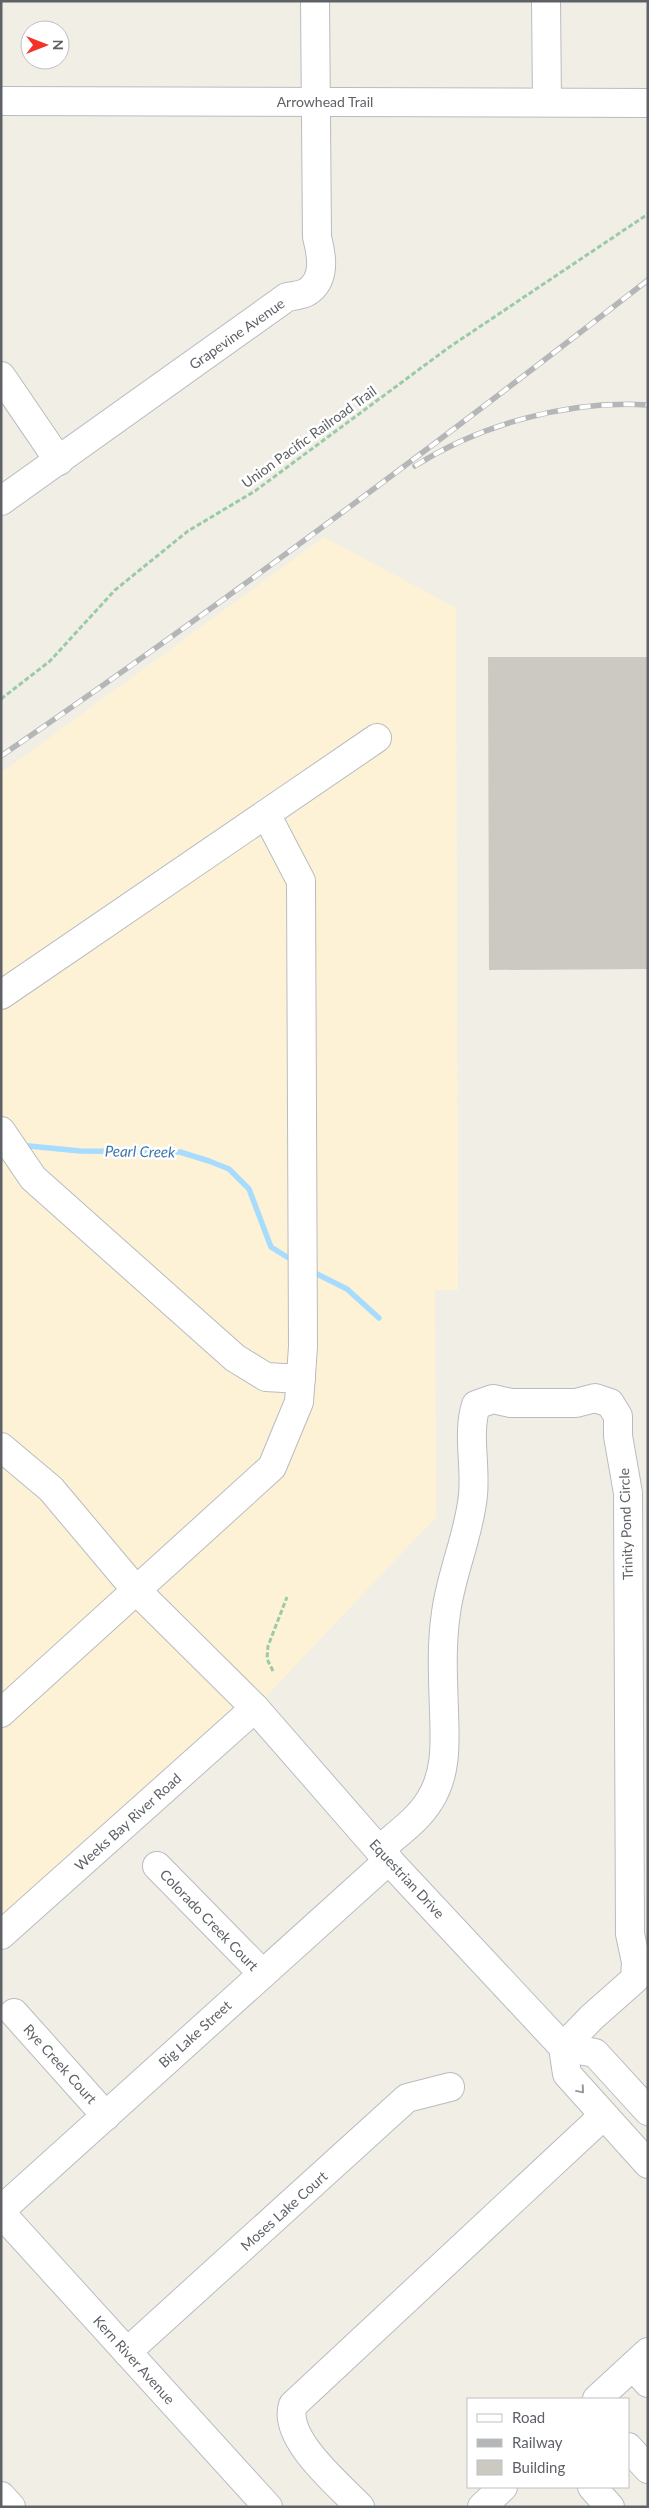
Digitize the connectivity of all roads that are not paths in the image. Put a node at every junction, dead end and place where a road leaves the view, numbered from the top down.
1 (315, 1) edge
2 (546, 1) edge
3 (1, 102) edge
4 (315, 102) junction
5 (547, 102) junction
6 (648, 103) edge
7 (1, 376) edge
8 (59, 461) junction
9 (1, 501) edge
10 (377, 738) dead end
11 (266, 814) junction
12 (1, 995) edge
13 (1, 1131) edge
14 (300, 1378) junction
15 (1, 1446) edge
16 (136, 1590) junction
17 (255, 1708) junction
18 (1, 1713) edge
19 (384, 1855) junction
20 (157, 1866) dead end
21 (1, 1936) edge
22 (262, 1973) junction
23 (14, 2013) dead end
24 (563, 2047) junction
25 (450, 2086) dead end
26 (648, 2111) edge
27 (106, 2116) junction
28 (603, 2116) junction
29 (648, 2164) edge
30 (1, 2211) edge
31 (127, 2352) junction
32 (643, 2367) edge
33 (598, 2398) edge
34 (629, 2449) edge
35 (648, 2469) edge
36 (502, 2488) edge
37 (593, 2488) edge
38 (1, 2496) edge
39 (11, 2507) edge
40 (268, 2507) edge
41 (360, 2507) edge
42 (482, 2507) edge
43 (610, 2507) edge

1 - 4 street, Grapevine Avenue
2 - 5 street
3 - 4 street, Arrowhead Trail
4 - 5 street, Arrowhead Trail
4 - 8 street, Grapevine Avenue
5 - 6 street, Arrowhead Trail
7 - 8 street
8 - 9 street, Grapevine Avenue
10 - 11 street
11 - 12 street
11 - 14 street
13 - 14 street
14 - 16 street
15 - 16 street, Equestrian Drive
16 - 17 street, Equestrian Drive
16 - 18 street
17 - 19 street, Equestrian Drive
17 - 21 street, Weeks Bay River Road
19 - 22 street, Big Lake Street
19 - 24 street, Equestrian Drive
19 - 24 street, Trinity Pond Circle
20 - 22 street, Colorado Creek Court
22 - 27 street, Big Lake Street
23 - 27 street, Rye Creek Court
24 - 26 street
24 -> 28 street
25 - 31 street, Moses Lake Court
27 - 30 street, Big Lake Street
28 - 29 street
28 - 41 street
30 - 31 street, Kern River Avenue
31 - 40 street, Kern River Avenue
32 - 33 street
34 - 35 street
36 - 42 street
37 - 43 street
38 - 39 street

